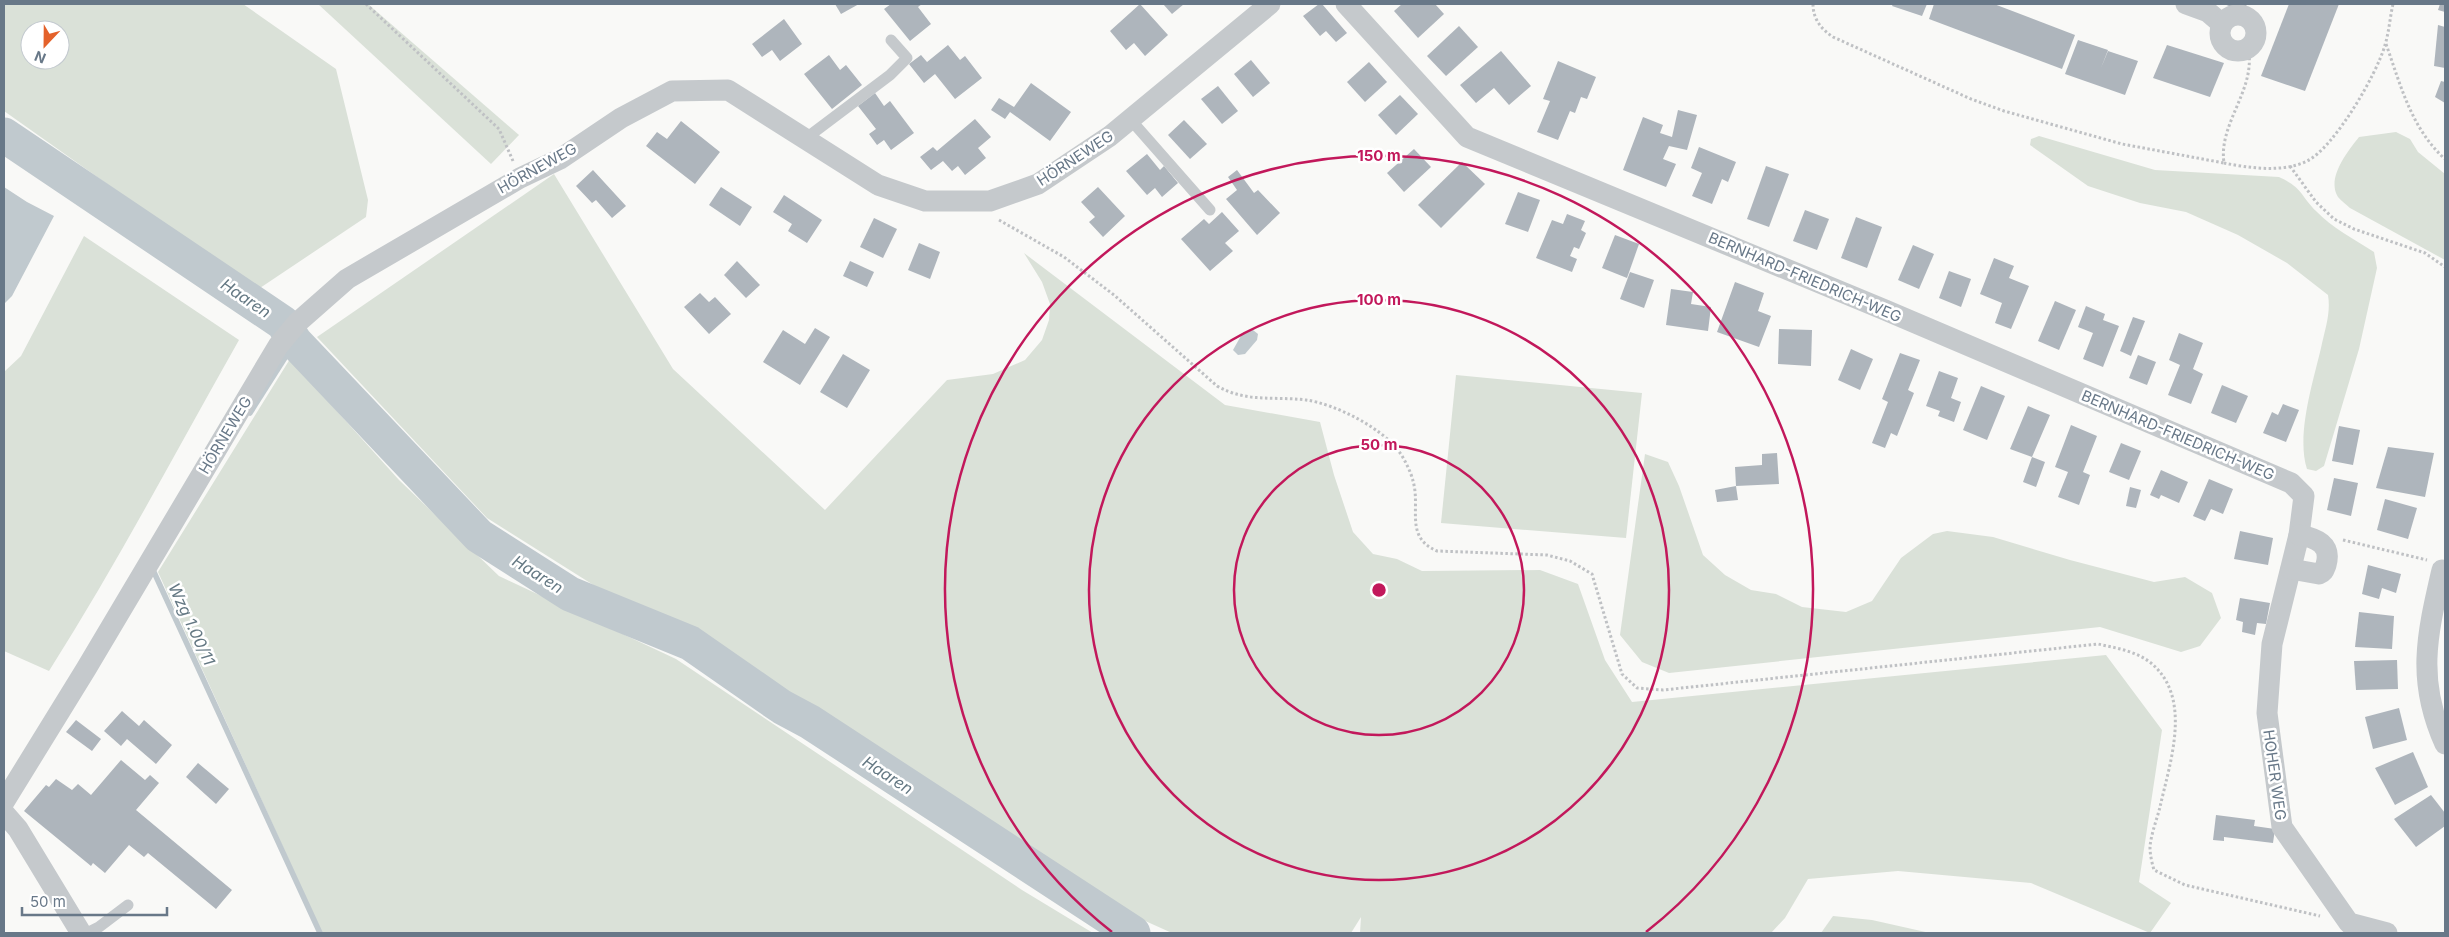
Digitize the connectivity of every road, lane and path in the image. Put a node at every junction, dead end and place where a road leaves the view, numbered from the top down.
1 (366, 4) edge
2 (1270, 4) edge
3 (1346, 4) edge
4 (1813, 4) edge
5 (2186, 4) edge
6 (2393, 4) edge
7 (891, 40) dead end
8 (2386, 44) junction
9 (2248, 48) joint
10 (1130, 119) junction
11 (805, 139) junction
12 (2445, 159) edge
13 (2224, 163) junction
14 (2290, 166) junction
15 (520, 178) junction
16 (990, 201) junction
17 (1210, 210) dead end
18 (2445, 267) edge
19 (2304, 496) joint
20 (2299, 535) junction
21 (2321, 542) junction
22 (2444, 564) edge
23 (2291, 569) junction
24 (2445, 744) edge
25 (4, 802) edge
26 (4, 813) edge
27 (128, 905) dead end
28 (2349, 922) junction
29 (81, 933) edge
30 (87, 933) edge
31 (2387, 933) edge

1 - 15 path
2 - 10 street, HÖRNEWEG
3 - 19 street, BERNHARD-FRIEDRICH-WEG
4 - 13 path
5 - 9 street
6 - 8 path
7 - 11 lane
8 - 12 path
8 - 14 path
9 - 13 path
10 - 16 street, HÖRNEWEG
10 - 17 lane
11 - 15 street, HÖRNEWEG
11 - 16 street, HÖRNEWEG
13 - 14 path
14 - 18 path
15 - 25 street, HÖRNEWEG
16 - 28 path
19 - 20 street, HOHER WEG
20 - 21 street
20 - 23 street, HOHER WEG
21 - 22 path
21 - 23 street
22 - 24 street
23 - 28 street, HOHER WEG
26 - 29 street
27 - 30 lane
28 - 31 street

